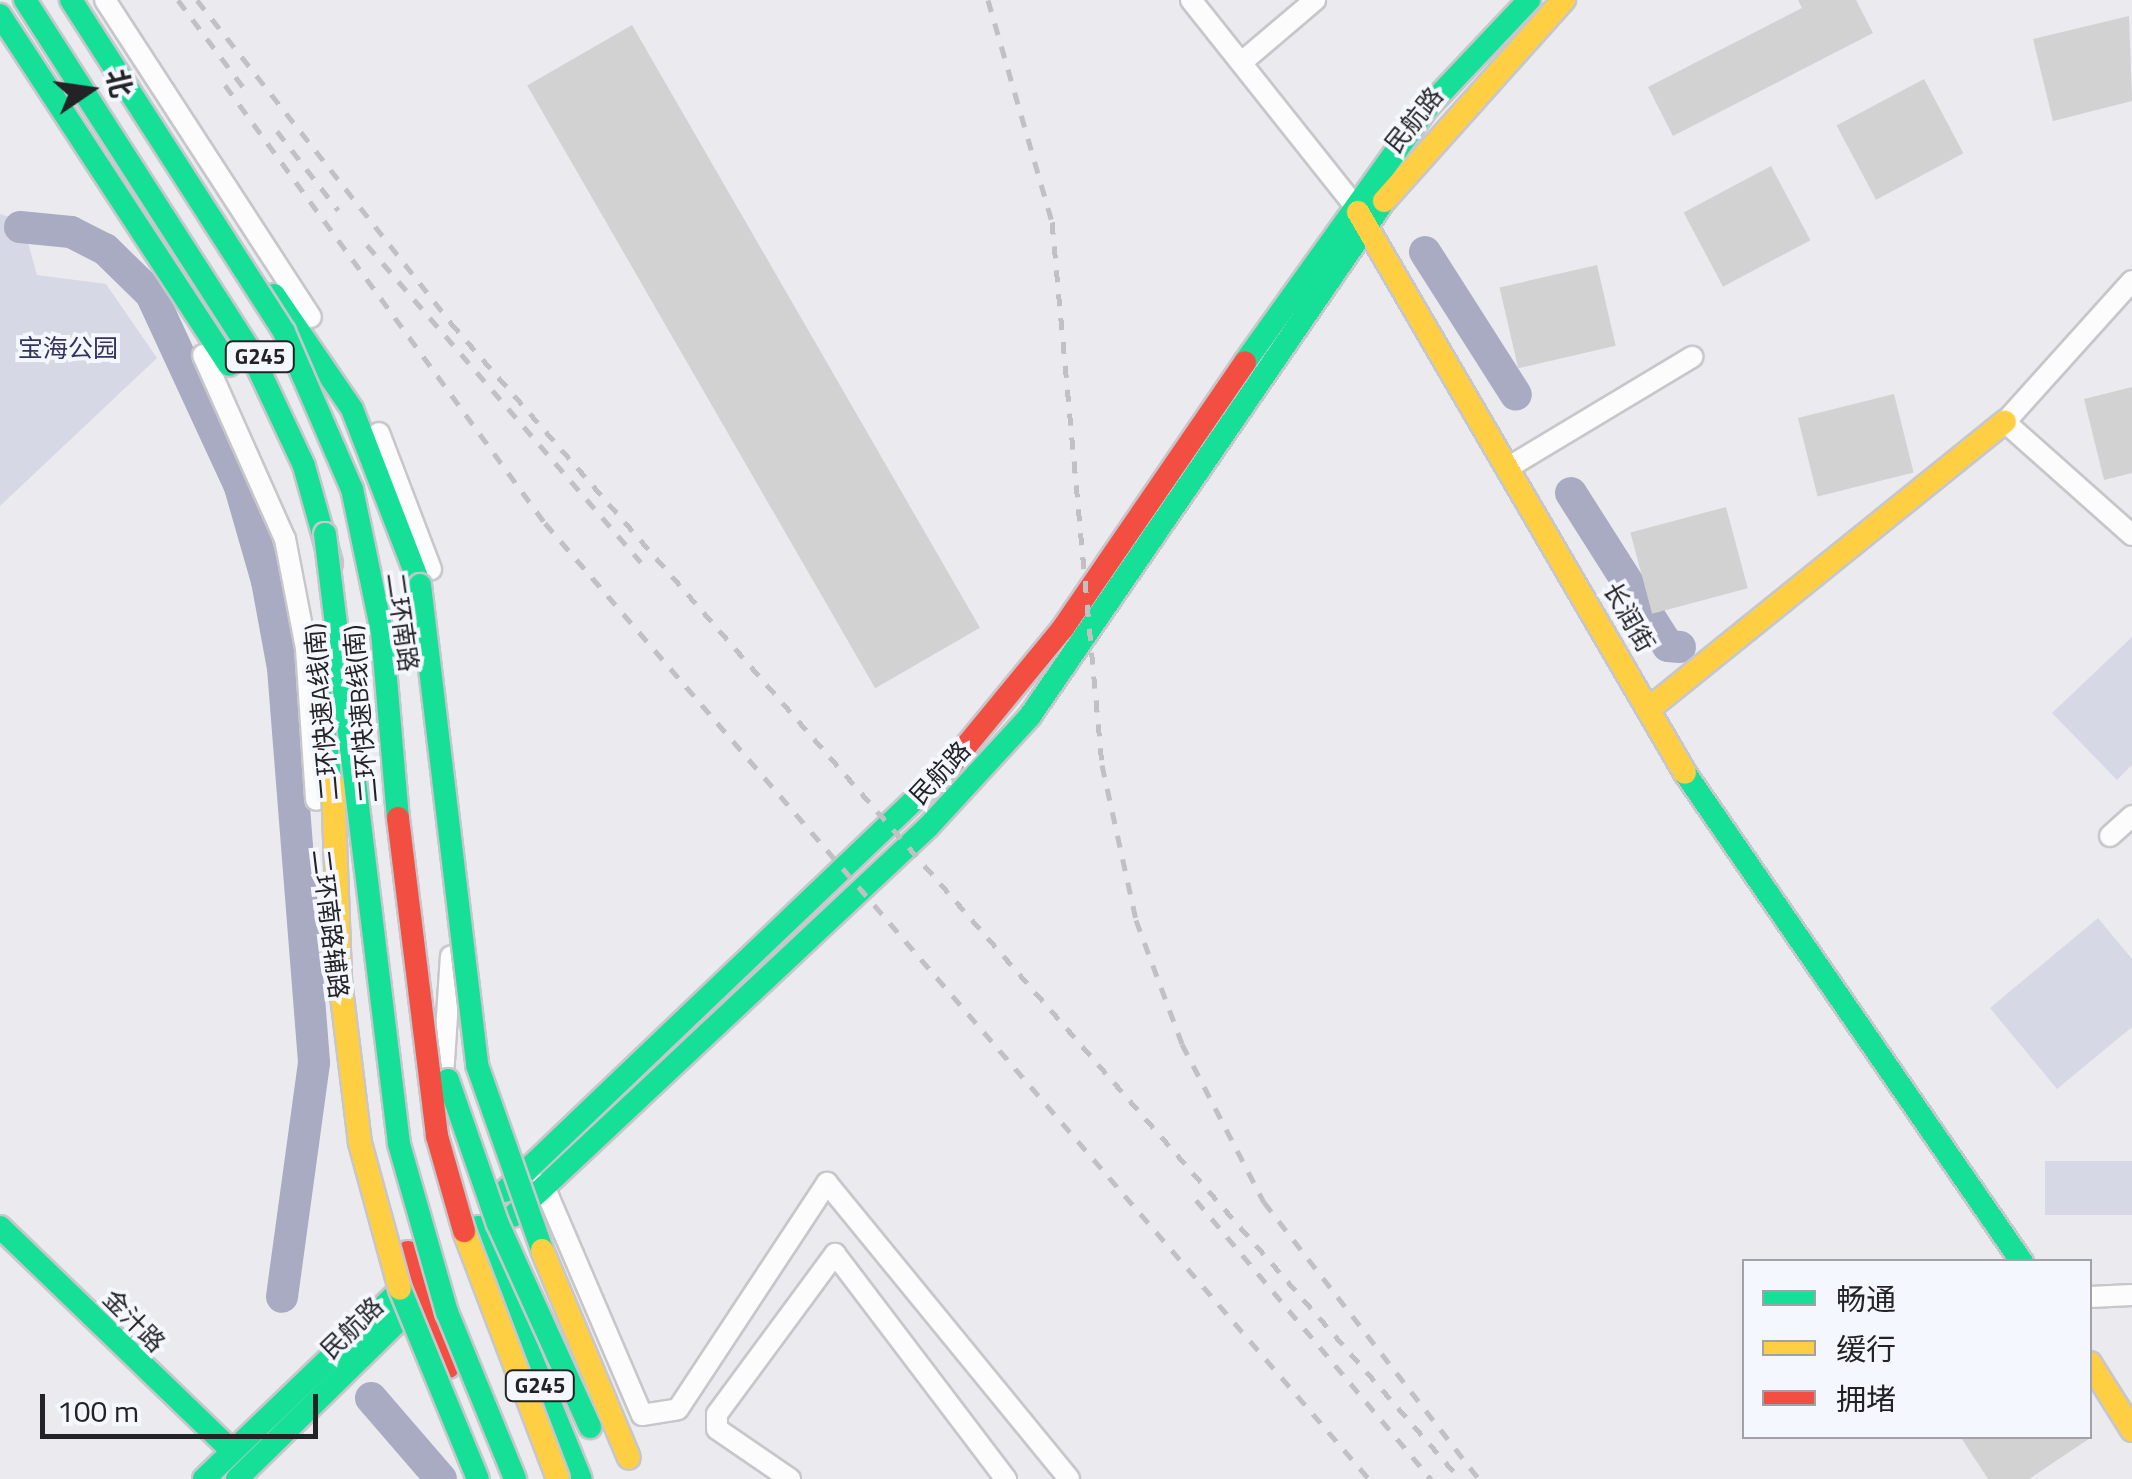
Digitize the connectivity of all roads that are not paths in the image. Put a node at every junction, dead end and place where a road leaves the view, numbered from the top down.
1 (29, 0) edge
2 (68, 0) edge
3 (105, 0) edge
4 (1191, 0) edge
5 (1315, 0) edge
6 (1529, 0) edge
7 (1564, 0) edge
8 (0, 15) edge
9 (0, 43) edge
10 (1242, 62) junction
11 (100, 168) junction
12 (183, 180) junction
13 (1360, 214) junction
14 (2132, 281) edge
15 (250, 351) junction
16 (1692, 356) dead end
17 (2005, 422) junction
18 (1508, 466) junction
19 (325, 534) junction
20 (2132, 535) edge
21 (370, 560) junction
22 (1650, 708) junction
23 (333, 785) junction
24 (2132, 816) edge
25 (2110, 836) dead end
26 (543, 1184) junction
27 (476, 1219) junction
28 (0, 1227) edge
29 (484, 1242) junction
30 (2020, 1259) edge
31 (419, 1287) junction
32 (2132, 1295) edge
33 (2092, 1298) edge
34 (2092, 1366) edge
35 (678, 1409) junction
36 (717, 1429) junction
37 (2132, 1430) edge
38 (244, 1469) edge
39 (204, 1479) edge
40 (478, 1479) edge
41 (495, 1479) edge
42 (515, 1479) edge
43 (558, 1479) edge
44 (581, 1479) edge
45 (614, 1479) edge
46 (638, 1479) edge
47 (790, 1479) edge
48 (1006, 1479) edge
49 (1068, 1479) edge

1 - 15 main road, 二环快速A线(南)
1 - 31 main road, G245
2 - 12 main road, 二环南路 / G245
2 - 21 main road, 二环快速B线(南), bridge
3 - 27 street
4 - 10 street, 长润街
5 - 10 street
6 - 13 main road, 民航路
7 - 13 main road, 民航路
8 - 11 main road
9 - 31 street, 二环南路辅路
10 - 13 street, 长润街
11 - 15 main road
11 - 23 main road
12 - 27 main road, 二环南路 / G245
12 - 46 main road, bridge
13 - 18 main road, 长润街
13 - 26 main road, 民航路
13 - 27 main road, 民航路
14 - 17 street
15 - 19 main road, 二环快速A线(南)
16 - 18 street
17 - 20 street
17 - 22 main road
18 - 22 main road, 长润街
19 - 23 main road, bridge
19 - 42 main road, 二环快速A线(南), bridge
21 - 43 main road, 二环快速B线(南), bridge
21 - 45 main road, bridge
22 - 30 main road, 长润街
23 - 40 main road, bridge
24 - 25 street
26 - 29 main road, 民航路
26 - 35 street
27 - 29 main road, 二环南路 / G245
27 - 31 main road, 民航路
28 - 38 main road, 金汁路
29 - 31 main road, 民航路
29 - 44 main road, 二环南路 / G245
31 - 38 main road, 民航路
31 - 41 main road, G245
32 - 33 street
34 - 37 main road
35 - 36 street
35 - 49 street
36 - 47 street
36 - 48 street
38 - 39 main road, 民航路

